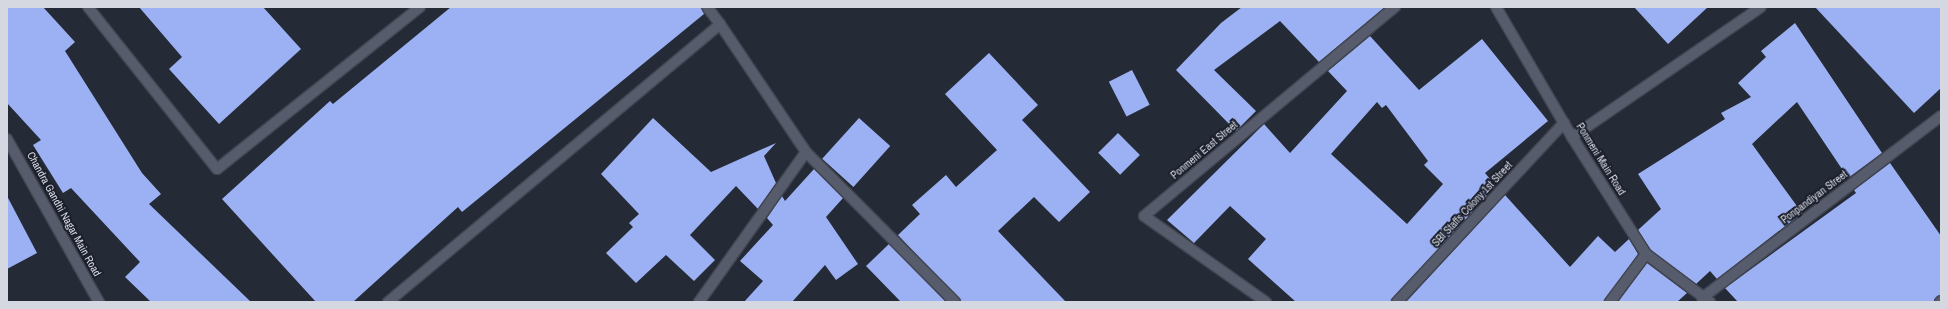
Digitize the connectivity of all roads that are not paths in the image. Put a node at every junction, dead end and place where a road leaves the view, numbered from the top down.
1 (88, 7) edge
2 (420, 7) edge
3 (707, 7) edge
4 (1395, 7) edge
5 (1496, 7) edge
6 (1761, 7) edge
7 (720, 24) junction
8 (1941, 116) edge
9 (1564, 123) junction
10 (1572, 137) junction
11 (7, 138) edge
12 (806, 152) junction
13 (1646, 254) junction
14 (1706, 300) edge
15 (99, 302) edge
16 (388, 302) edge
17 (699, 302) edge
18 (955, 302) edge
19 (1266, 302) edge
20 (1397, 302) edge
21 (1610, 302) edge

1 - 2 street
3 - 7 street
4 - 19 street, Ponmeni East Street
5 - 9 street, Ponmeni Main Road
6 - 10 street
7 - 12 street
7 - 16 street
8 - 14 street, Ponpandiyan Street
9 - 10 street, Ponmeni Main Road
9 - 20 street, SBI Staffs Colony 1st Street
10 - 13 street, Ponmeni Main Road
11 - 15 street, Chandra Gandhi Nagar Main Road
12 - 17 street
12 - 18 street
13 - 14 street, Ponmeni Main Road
13 - 21 street

